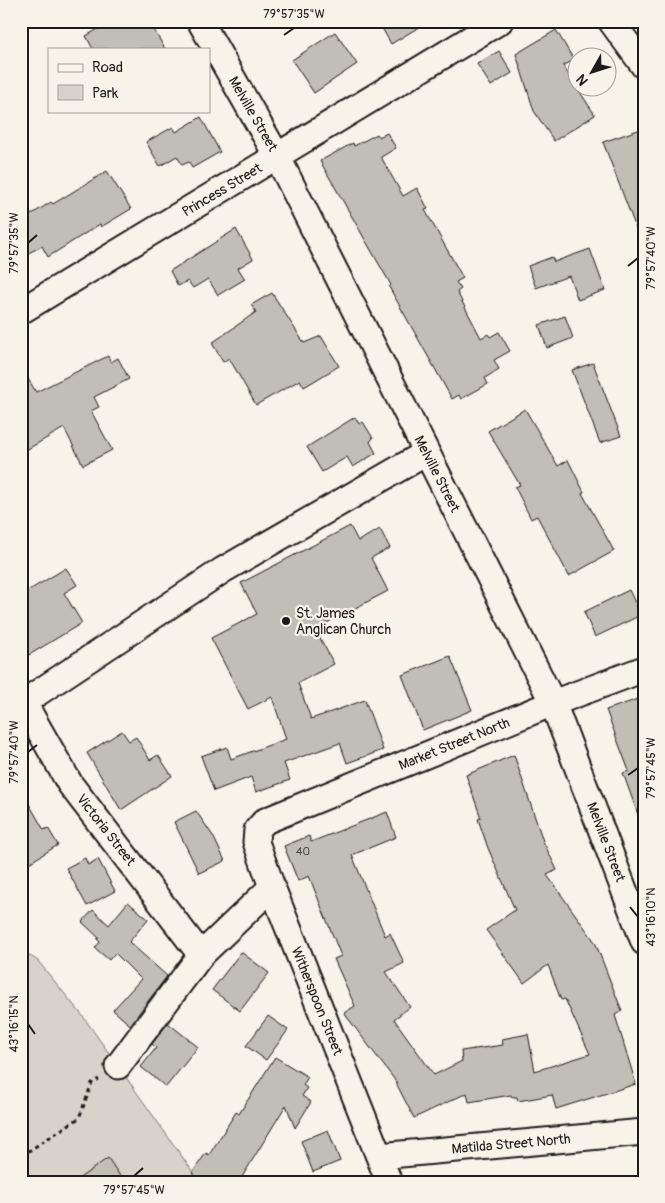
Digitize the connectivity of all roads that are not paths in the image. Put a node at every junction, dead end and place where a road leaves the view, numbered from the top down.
1 (200, 21) edge
2 (500, 21) edge
3 (611, 21) edge
4 (644, 66) edge
5 (277, 156) junction
6 (21, 311) edge
7 (426, 453) junction
8 (644, 669) edge
9 (22, 700) edge
10 (553, 703) junction
11 (265, 821) joint
12 (272, 887) junction
13 (644, 942) edge
14 (201, 955) junction
15 (118, 1066) road end
16 (644, 1132) edge
17 (379, 1156) junction
18 (389, 1182) edge

1 - 5 street, Melville Street
2 - 5 street, Princess Street
3 - 4 street
5 - 6 street, Princess Street
5 - 7 street, Melville Street
7 - 9 street
7 - 10 street, Melville Street
8 - 10 street, Market Street North
9 - 14 street, Victoria Street
10 - 11 street, Market Street North
10 - 13 street, Melville Street
11 - 12 street, Witherspoon Street
12 - 14 street
12 - 17 street, Witherspoon Street
14 - 15 street
16 - 17 street, Matilda Street North
17 - 18 street, Witherspoon Street

